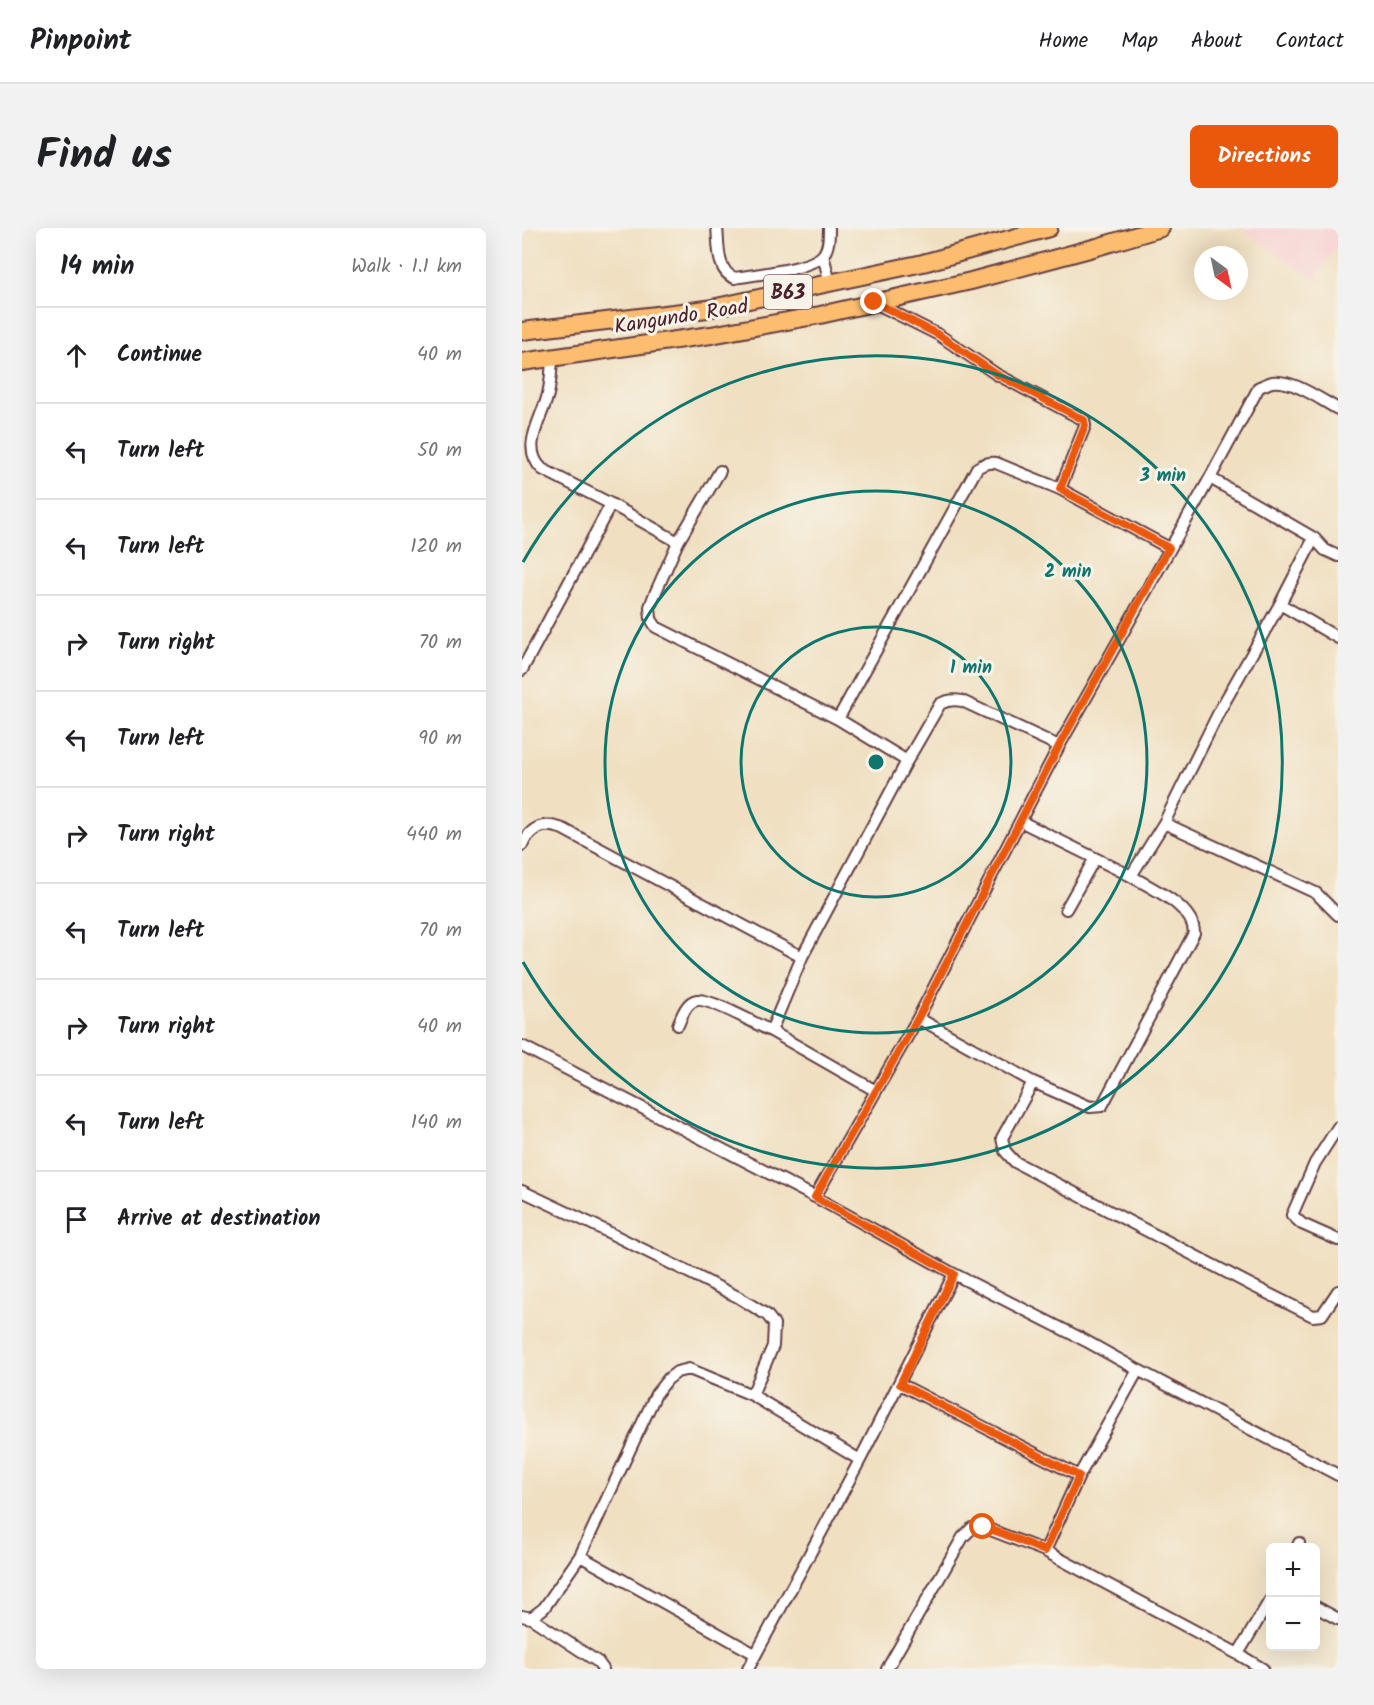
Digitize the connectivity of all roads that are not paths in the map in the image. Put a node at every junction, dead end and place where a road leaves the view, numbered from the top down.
1 (717, 228) edge
2 (829, 228) edge
3 (1049, 228) edge
4 (1161, 228) edge
5 (823, 255) junction
6 (923, 263) junction
7 (830, 283) junction
8 (934, 288) junction
9 (778, 294) junction
10 (874, 302) junction
11 (707, 309) junction
12 (782, 322) junction
13 (522, 331) edge
14 (711, 335) junction
15 (552, 359) junction
16 (522, 362) edge
17 (1338, 409) edge
18 (720, 471) dead end
19 (1210, 478) junction
20 (1060, 489) junction
21 (611, 504) junction
22 (1314, 538) junction
23 (678, 542) junction
24 (1169, 548) junction
25 (1338, 556) edge
26 (1280, 604) junction
27 (1338, 638) edge
28 (522, 670) edge
29 (838, 719) junction
30 (1059, 746) junction
31 (907, 761) junction
32 (1020, 821) junction
33 (1164, 823) junction
34 (522, 845) edge
35 (1095, 858) junction
36 (1131, 876) junction
37 (1066, 909) dead end
38 (1338, 915) edge
39 (802, 957) junction
40 (918, 1018) junction
41 (678, 1026) dead end
42 (771, 1031) junction
43 (522, 1046) edge
44 (1033, 1082) junction
45 (876, 1091) junction
46 (1338, 1127) edge
47 (522, 1191) edge
48 (815, 1197) junction
49 (1338, 1240) edge
50 (954, 1274) junction
51 (1338, 1291) edge
52 (1138, 1370) junction
53 (900, 1384) junction
54 (752, 1395) junction
55 (860, 1460) junction
56 (1338, 1475) edge
57 (1079, 1476) junction
58 (1045, 1551) junction
59 (580, 1556) junction
60 (1266, 1607) edge
61 (1320, 1609) edge
62 (527, 1617) edge
63 (1338, 1619) edge
64 (755, 1654) junction
65 (1238, 1654) junction
66 (603, 1669) edge
67 (748, 1669) edge
68 (887, 1669) edge
69 (1263, 1669) edge

1 - 5 street
2 - 5 street
3 - 6 highway, Kangundo Road / B63
4 - 8 highway, Kangundo Road / B63
5 - 7 street
6 - 7 highway, Kangundo Road / B63
6 - 8 highway
7 - 9 highway, Kangundo Road / B63
8 - 10 highway, Kangundo Road / B63
9 - 11 highway, Kangundo Road / B63
9 - 12 highway
10 - 12 highway, Kangundo Road / B63
10 - 20 street
11 - 13 highway, Kangundo Road / B63
11 - 14 highway
12 - 14 highway, Kangundo Road / B63
14 - 15 highway, Kangundo Road / B63
15 - 16 highway, Kangundo Road / B63
15 - 21 street
17 - 19 street
18 - 23 street
19 - 22 street
19 - 24 street
20 - 24 street
20 - 29 street
21 - 23 street
21 - 28 street
22 - 25 street
22 - 26 street
23 - 29 street
24 - 30 street
26 - 27 street
26 - 33 street
29 - 31 street
30 - 31 street
30 - 32 street
31 - 39 street
32 - 35 street
32 - 40 street
33 - 36 street
33 - 38 street
34 - 39 street
35 - 36 street
35 - 37 street
36 - 44 street
39 - 42 street
40 - 44 street
40 - 45 street
41 - 42 street
42 - 45 street
43 - 48 street
44 - 51 street
45 - 48 street
46 - 49 street
47 - 54 street
48 - 50 street
50 - 52 street
50 - 53 street
52 - 56 street
52 - 57 street
53 - 55 street
53 - 57 street
54 - 55 street
54 - 59 street
55 - 64 street
57 - 58 street
58 - 65 street
58 - 68 street
59 - 62 street
59 - 64 street
60 - 65 street
61 - 63 street
62 - 66 street
64 - 67 street
65 - 69 street

